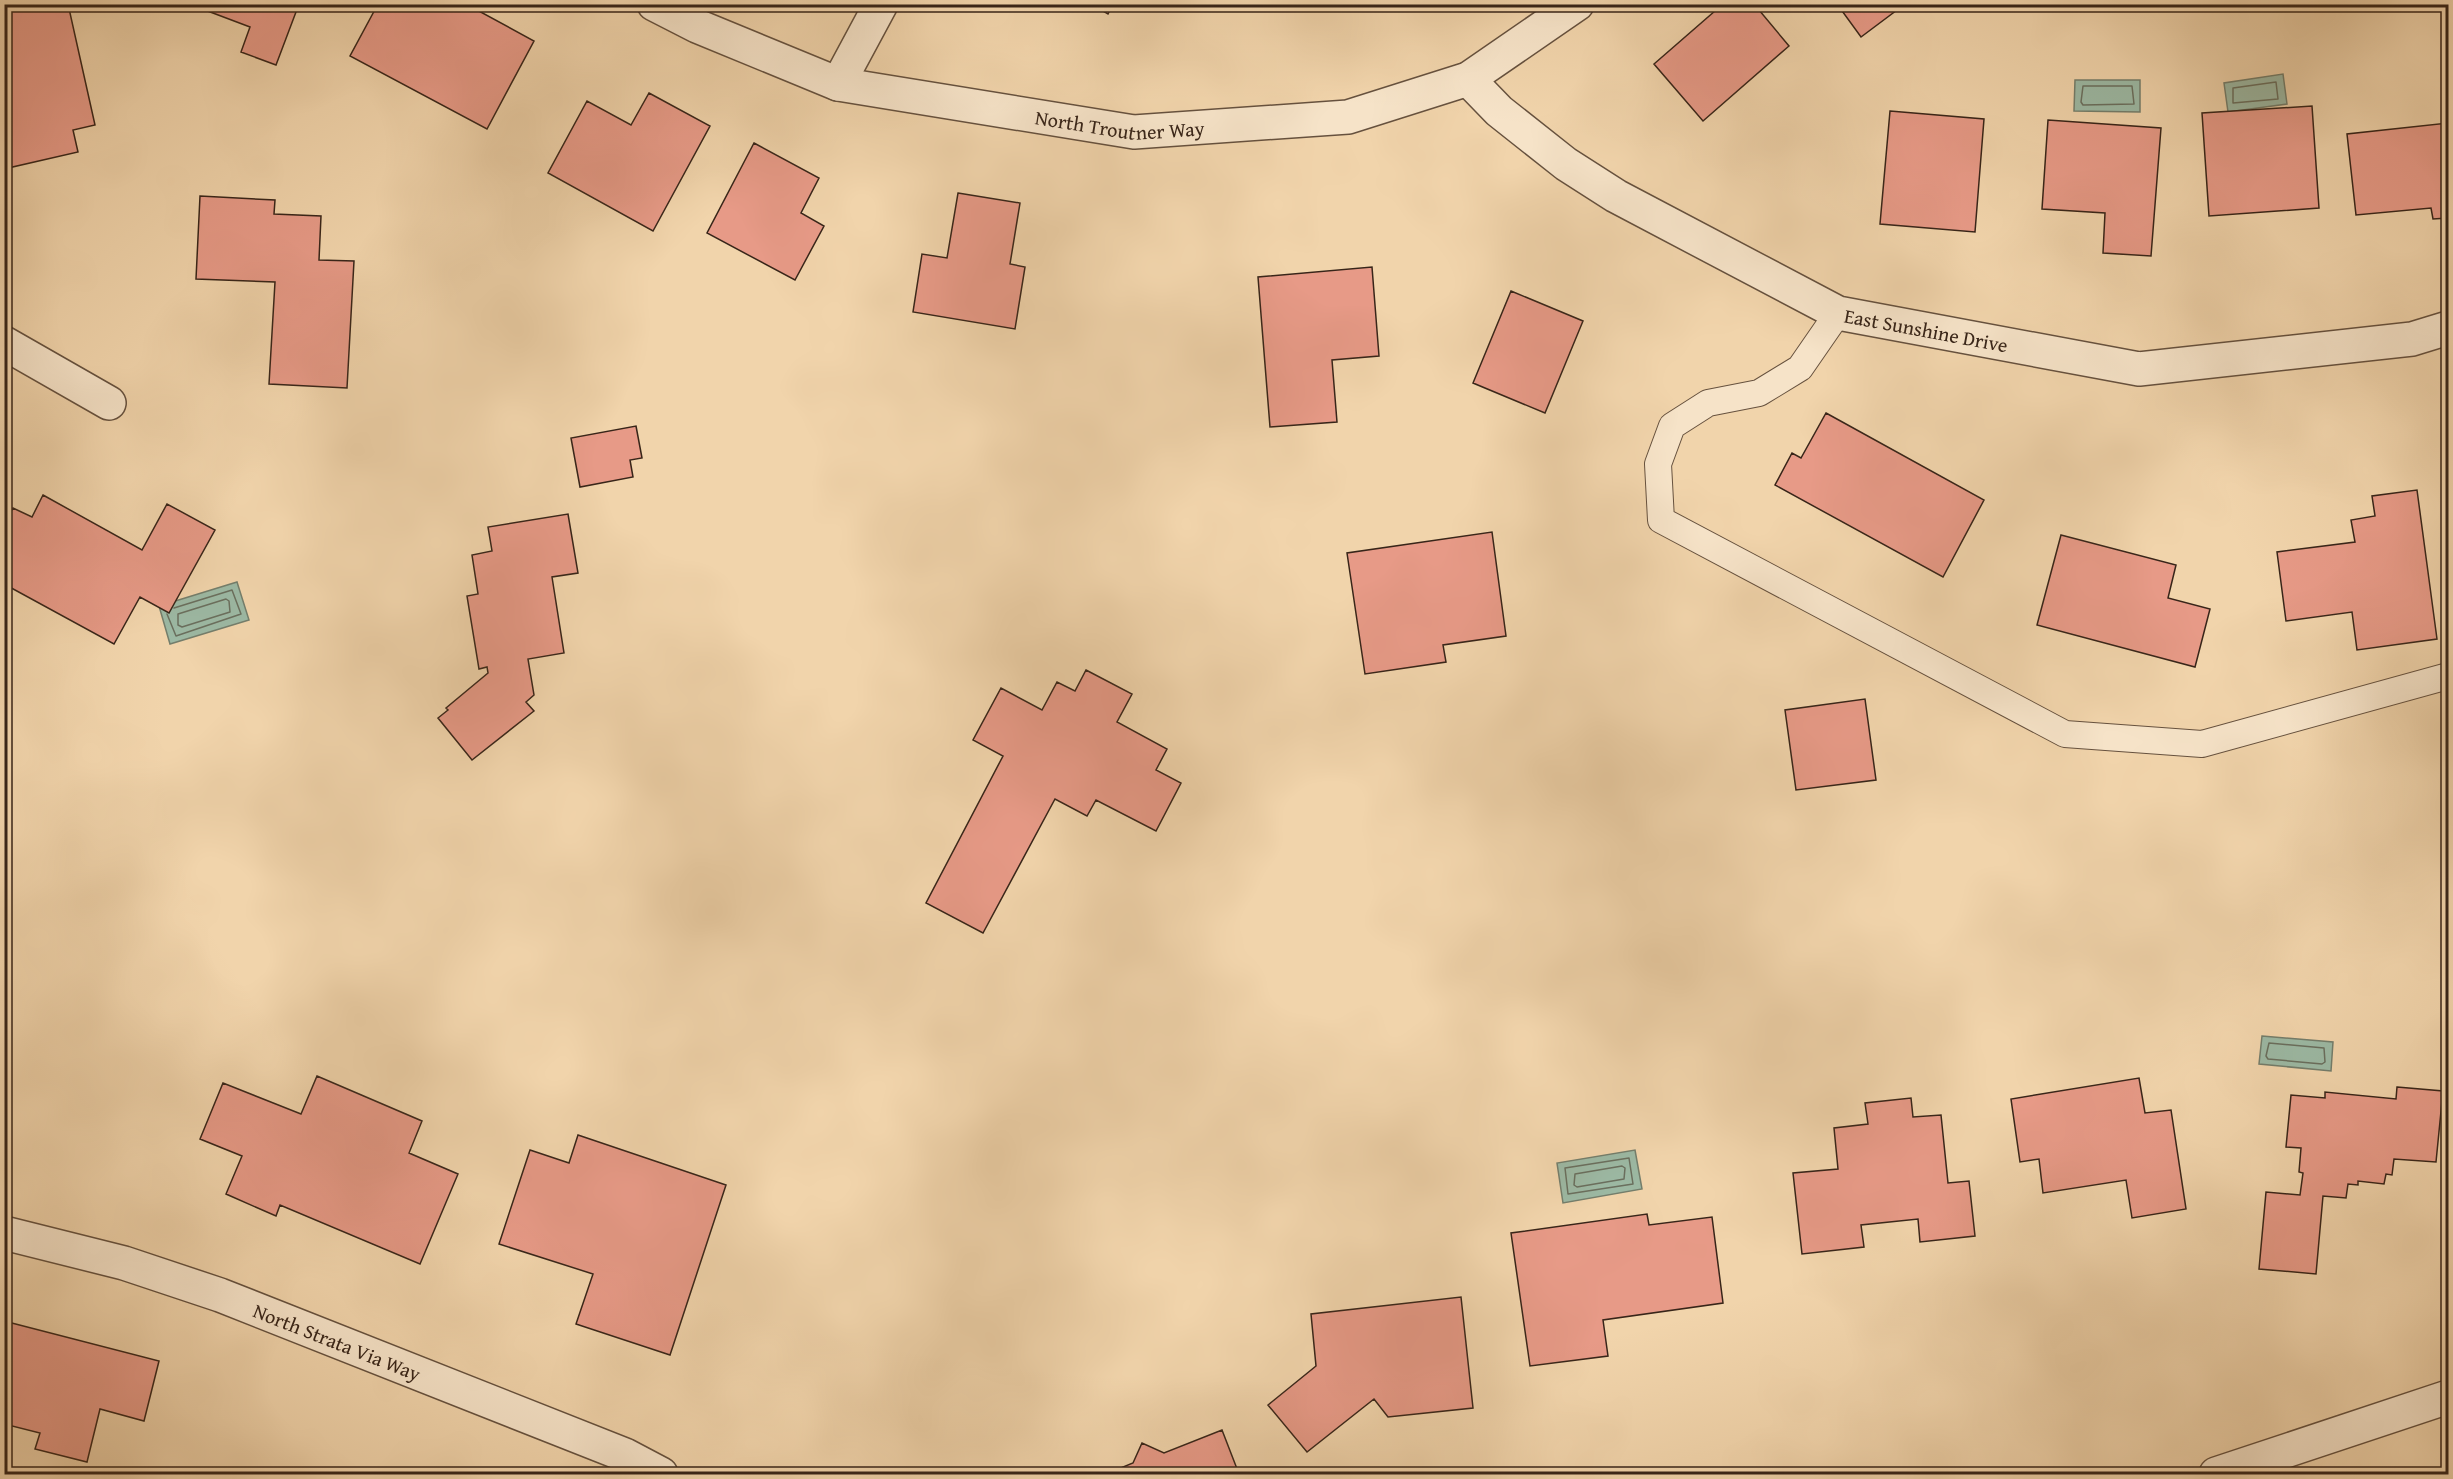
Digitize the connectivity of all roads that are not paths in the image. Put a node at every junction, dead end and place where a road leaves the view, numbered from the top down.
1 (654, 4) edge
2 (881, 4) edge
3 (1577, 4) edge
4 (1468, 79) junction
5 (838, 84) junction
6 (1838, 313) junction
7 (2448, 328) edge
8 (4, 343) edge
9 (109, 403) dead end
10 (2448, 676) edge
11 (4, 1233) edge
12 (2448, 1397) edge
13 (661, 1474) edge
14 (2216, 1474) edge

1 - 5 street, North Troutner Way
2 - 5 street
3 - 4 street, North Troutner Way
4 - 5 street, North Troutner Way
4 - 6 street, East Sunshine Drive
6 - 7 street, East Sunshine Drive
6 - 10 lane
8 - 9 street
11 - 13 street, North Strata Via Way
12 - 14 street

